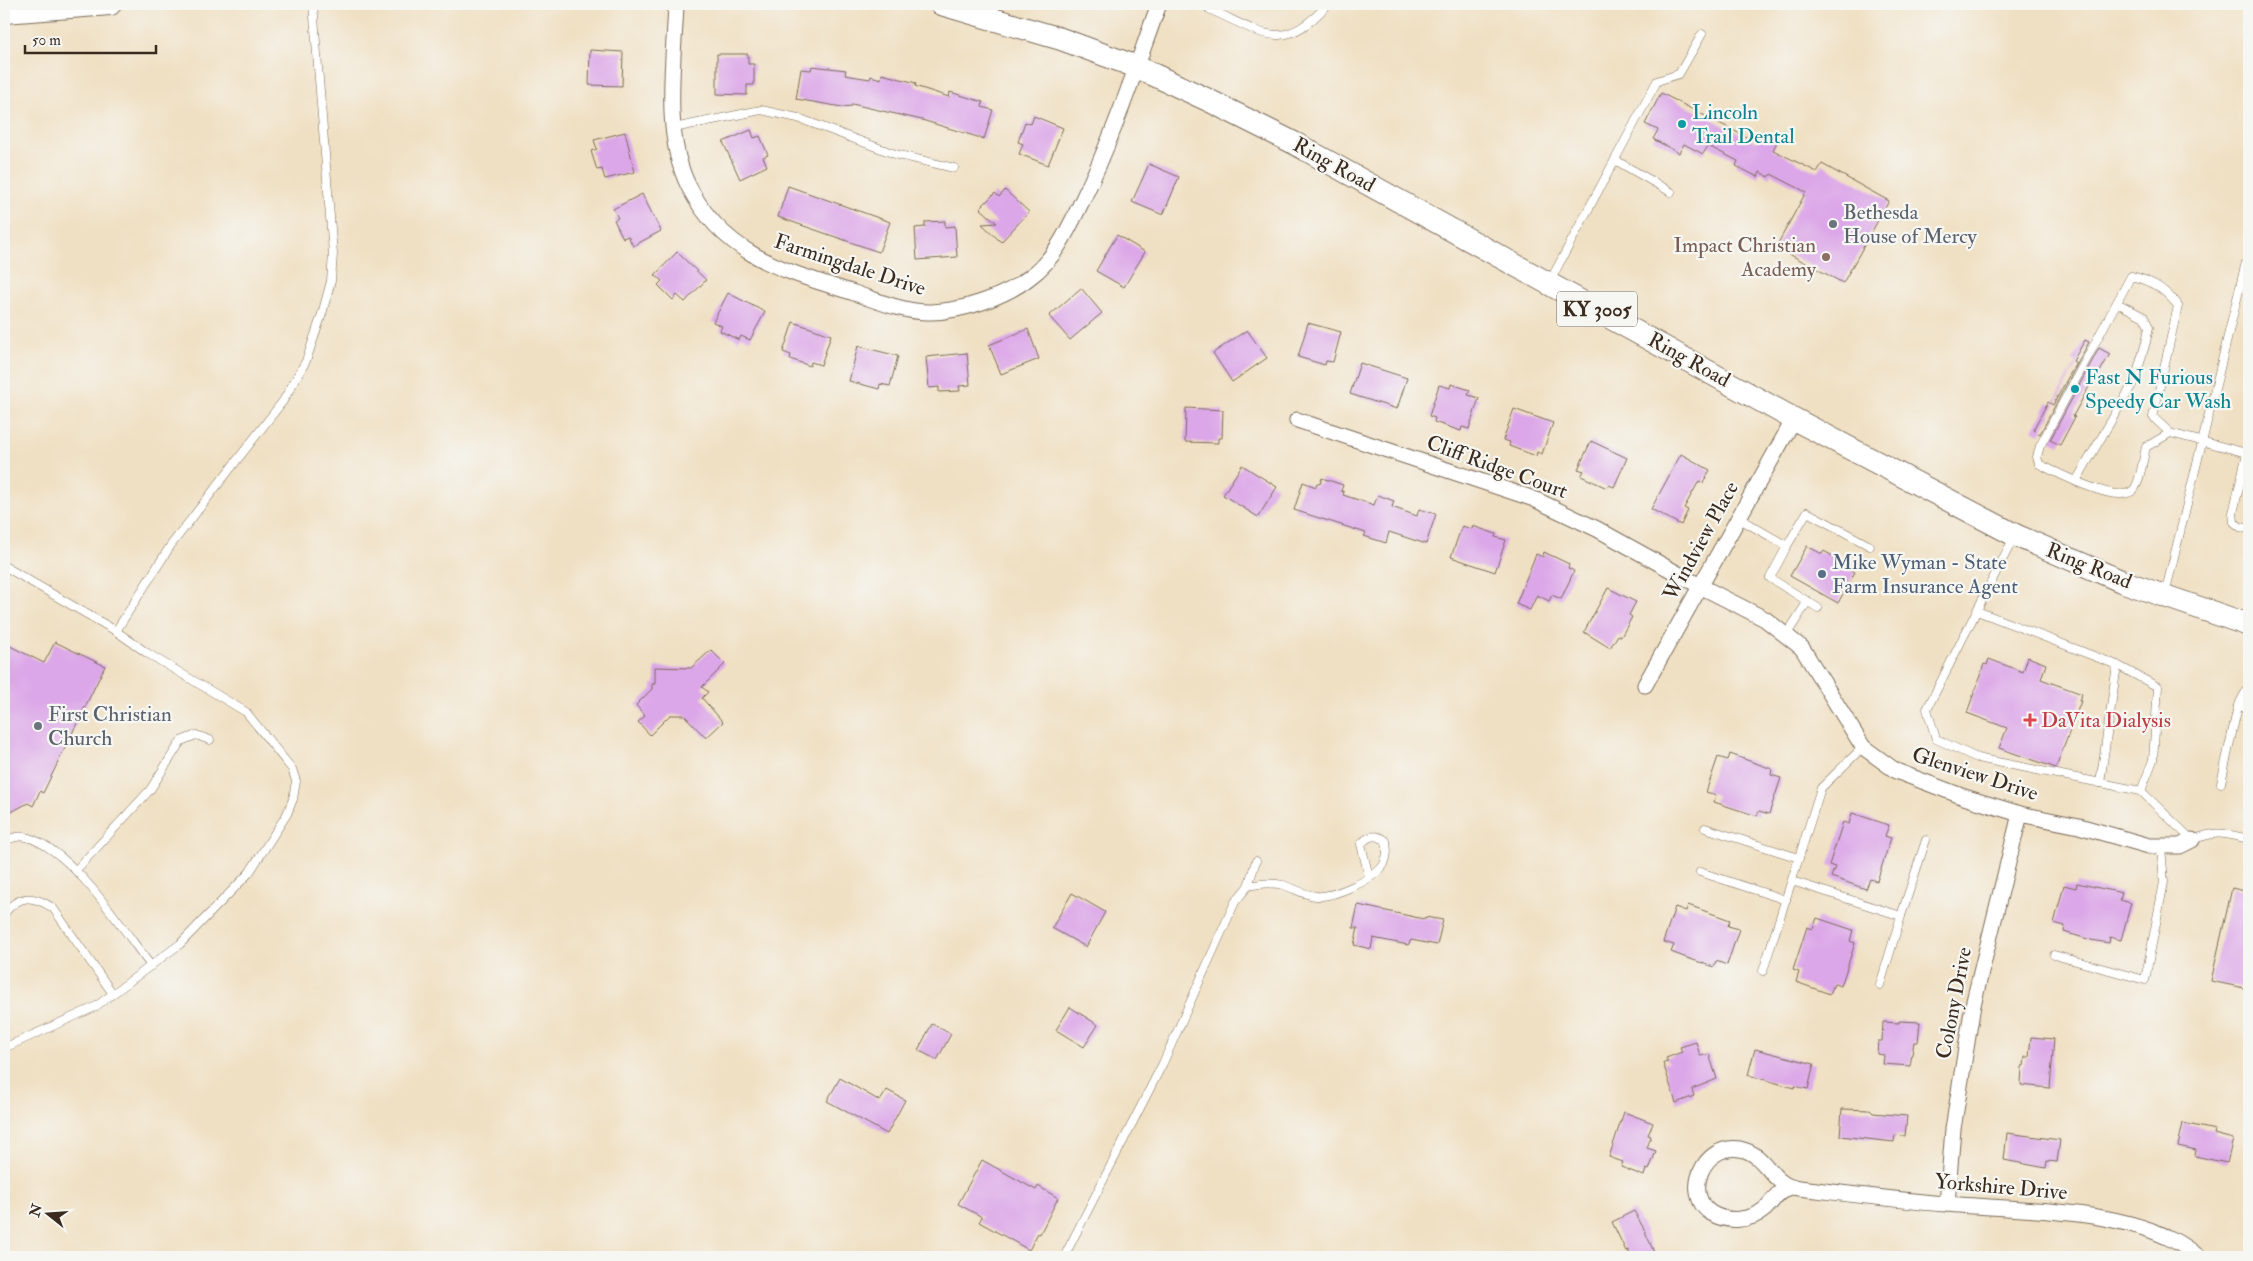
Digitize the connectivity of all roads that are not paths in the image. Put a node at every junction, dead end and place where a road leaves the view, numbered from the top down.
1 (110, 4) edge
2 (313, 4) edge
3 (676, 4) edge
4 (941, 4) edge
5 (1159, 4) edge
6 (1210, 4) edge
7 (1328, 4) edge
8 (4, 12) edge
9 (1702, 34) dead end
10 (1137, 67) junction
11 (674, 128) junction
12 (1615, 160) junction
13 (954, 168) dead end
14 (1671, 192) dead end
15 (2246, 262) dead end
16 (1549, 283) junction
17 (2117, 303) junction
18 (1794, 418) junction
19 (1298, 420) dead end
20 (2170, 433) junction
21 (2202, 441) junction
22 (2249, 444) edge
23 (2247, 453) junction
24 (2076, 481) junction
25 (1738, 518) junction
26 (2249, 529) edge
27 (2015, 535) junction
28 (1787, 546) junction
29 (1870, 546) dead end
30 (4, 566) edge
31 (1700, 586) junction
32 (2165, 596) junction
33 (1808, 601) junction
34 (1818, 608) dead end
35 (1977, 611) junction
36 (2249, 625) edge
37 (116, 631) junction
38 (1787, 634) junction
39 (2117, 665) junction
40 (1645, 685) dead end
41 (2249, 686) edge
42 (2238, 706) junction
43 (2249, 708) edge
44 (210, 740) dead end
45 (1863, 747) junction
46 (2100, 783) junction
47 (2221, 784) dead end
48 (2141, 791) junction
49 (2020, 814) junction
50 (1705, 828) dead end
51 (2249, 839) edge
52 (1926, 840) dead end
53 (2192, 840) junction
54 (4, 841) edge
55 (2161, 847) junction
56 (1799, 858) junction
57 (1256, 861) dead end
58 (76, 870) junction
59 (1700, 872) dead end
60 (1369, 877) junction
61 (1792, 881) junction
62 (1248, 886) junction
63 (1786, 900) junction
64 (4, 914) edge
65 (1902, 916) junction
66 (2054, 955) dead end
67 (151, 966) junction
68 (1763, 971) dead end
69 (1880, 985) dead end
70 (113, 994) junction
71 (4, 1048) edge
72 (1791, 1187) junction
73 (1947, 1204) junction
74 (1064, 1257) edge
75 (2199, 1257) edge

1 - 8 main road
2 - 37 lane
3 - 11 street, Farmingdale Drive
4 - 10 main road, Ring Road / KY 3005
5 - 10 street, Farmingdale Drive
6 - 7 lane
9 - 12 lane
10 - 11 street, Farmingdale Drive
10 - 16 main road, Ring Road / KY 3005
11 - 13 lane
12 - 14 lane
12 - 16 lane
15 - 21 lane
16 - 18 main road, Ring Road / KY 3005
17 - 20 lane
17 - 24 lane
17 - 24 lane
18 - 25 street, Windview Place
18 - 27 main road, Ring Road / KY 3005
19 - 31 street, Cliff Ridge Court
20 - 21 lane
20 - 24 lane
21 - 23 lane
21 - 32 lane
22 - 23 lane
23 - 26 lane
25 - 28 lane
25 - 31 street, Windview Place
27 - 32 main road, Ring Road / KY 3005
27 - 35 lane
28 - 29 lane
28 - 33 lane
30 - 37 lane
31 - 38 street, Glenview Drive
31 - 40 street, Windview Place
32 - 36 main road, Ring Road / KY 3005
33 - 34 lane
33 - 38 lane
35 - 39 lane
35 - 46 lane
37 - 67 lane
38 - 45 street, Glenview Drive
39 - 46 lane
39 - 48 lane
41 - 42 lane
42 - 43 lane
42 - 47 lane
44 - 58 lane
45 - 49 street, Glenview Drive
45 - 56 lane
46 - 48 lane
48 - 53 lane
49 - 55 street, Glenview Drive
49 - 73 street, Colony Drive
50 - 56 lane
51 - 53 lane
52 - 65 lane
53 - 55 street, Glenview Drive
54 - 58 lane
55 - 66 lane
56 - 61 lane
57 - 62 lane
58 - 67 lane
59 - 63 lane
60 - 60 lane
60 - 62 lane
61 - 63 lane
61 - 65 lane
62 - 74 lane
63 - 68 lane
64 - 70 lane
65 - 69 lane
67 - 70 lane
70 - 71 lane
72 - 72 street, Yorkshire Drive
72 - 73 street, Yorkshire Drive
73 - 75 street, Yorkshire Drive

